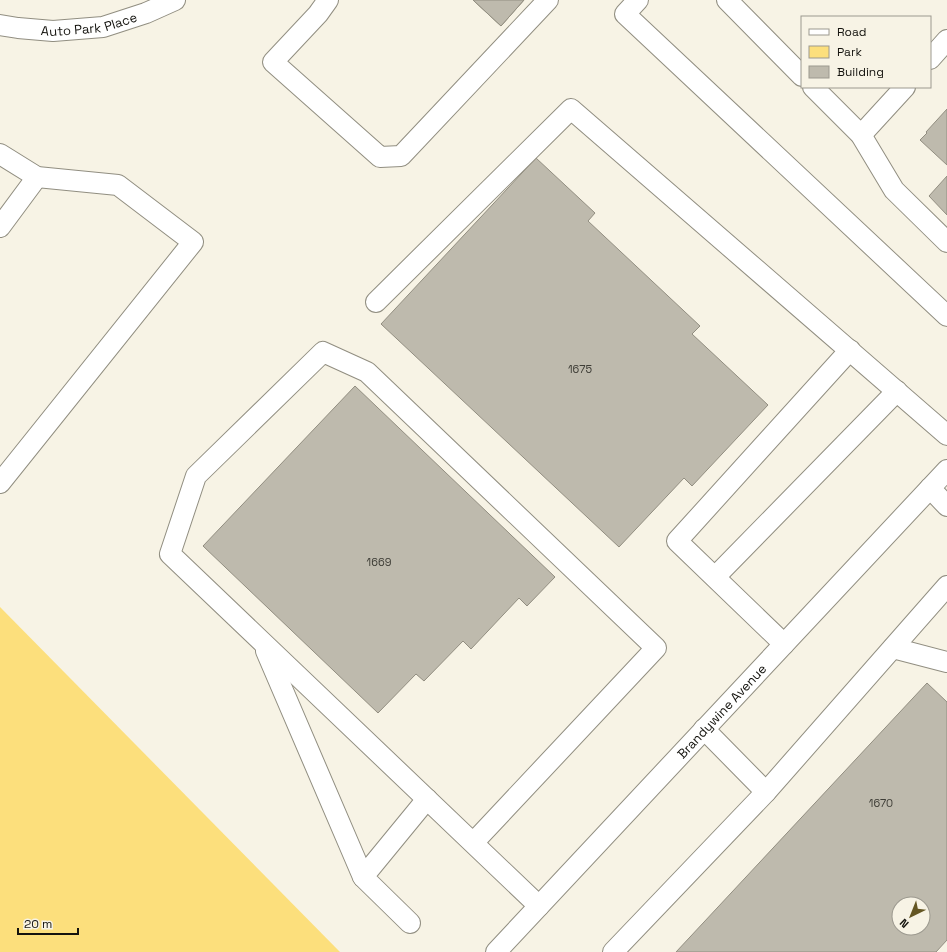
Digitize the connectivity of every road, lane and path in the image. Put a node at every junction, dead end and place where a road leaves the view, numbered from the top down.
1 (175, 0) edge
2 (328, 0) edge
3 (548, 0) edge
4 (638, 0) edge
5 (727, 0) edge
6 (0, 25) edge
7 (947, 40) edge
8 (931, 58) edge
9 (801, 75) edge
10 (814, 88) edge
11 (904, 88) edge
12 (861, 136) junction
13 (0, 154) edge
14 (38, 177) junction
15 (0, 227) edge
16 (947, 242) edge
17 (376, 302) dead end
18 (947, 316) edge
19 (850, 350) junction
20 (897, 391) junction
21 (947, 434) edge
22 (947, 470) edge
23 (0, 483) edge
24 (930, 488) junction
25 (947, 506) edge
26 (715, 577) junction
27 (947, 586) edge
28 (263, 643) junction
29 (784, 644) junction
30 (893, 648) junction
31 (947, 662) edge
32 (704, 729) junction
33 (766, 792) junction
34 (427, 799) junction
35 (473, 843) junction
36 (363, 877) junction
37 (539, 906) junction
38 (410, 923) dead end
39 (496, 952) edge
40 (613, 952) edge

1 - 6 street, Auto Park Place
2 - 3 street
4 - 18 street
5 - 9 street
7 - 8 street
10 - 12 street
11 - 12 street
12 - 16 street
13 - 14 street
14 - 15 street
14 - 23 street
17 - 19 street
19 - 20 street
19 - 26 street
20 - 21 street
20 - 26 street
22 - 24 street, Brandywine Avenue
24 - 25 street
24 - 29 street, Brandywine Avenue
26 - 29 street
27 - 30 street
28 - 34 street
28 - 35 street
28 - 36 street
29 - 32 street, Brandywine Avenue
30 - 31 street
30 - 33 street
32 - 33 street
32 - 37 street, Brandywine Avenue
33 - 40 street
34 - 35 street
34 - 36 street
35 - 37 street
36 - 38 street
37 - 39 street, Brandywine Avenue

